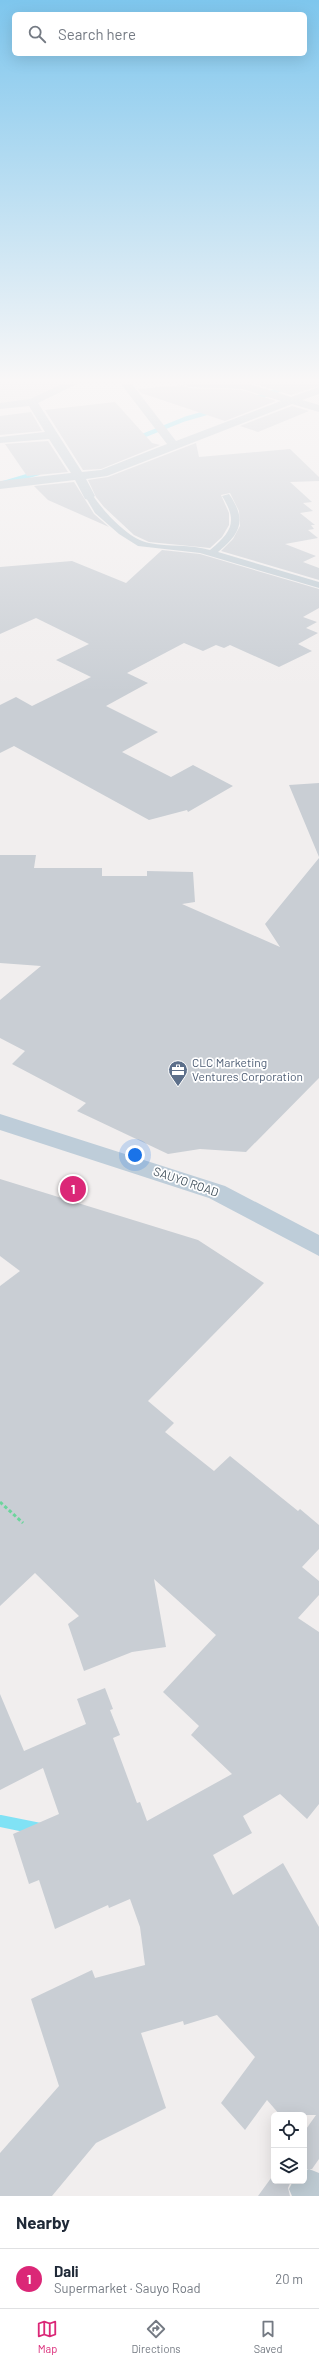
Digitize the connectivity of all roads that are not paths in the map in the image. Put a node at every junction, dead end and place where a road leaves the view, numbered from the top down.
1 (84, 486) edge
2 (89, 496) joint
3 (226, 496) dead end
4 (212, 553) junction
5 (319, 585) edge
6 (0, 1122) edge
7 (319, 1246) edge

1 - 2 street
2 - 4 lane
3 - 4 lane
4 - 5 lane
6 - 7 main road, SAUYO ROAD

